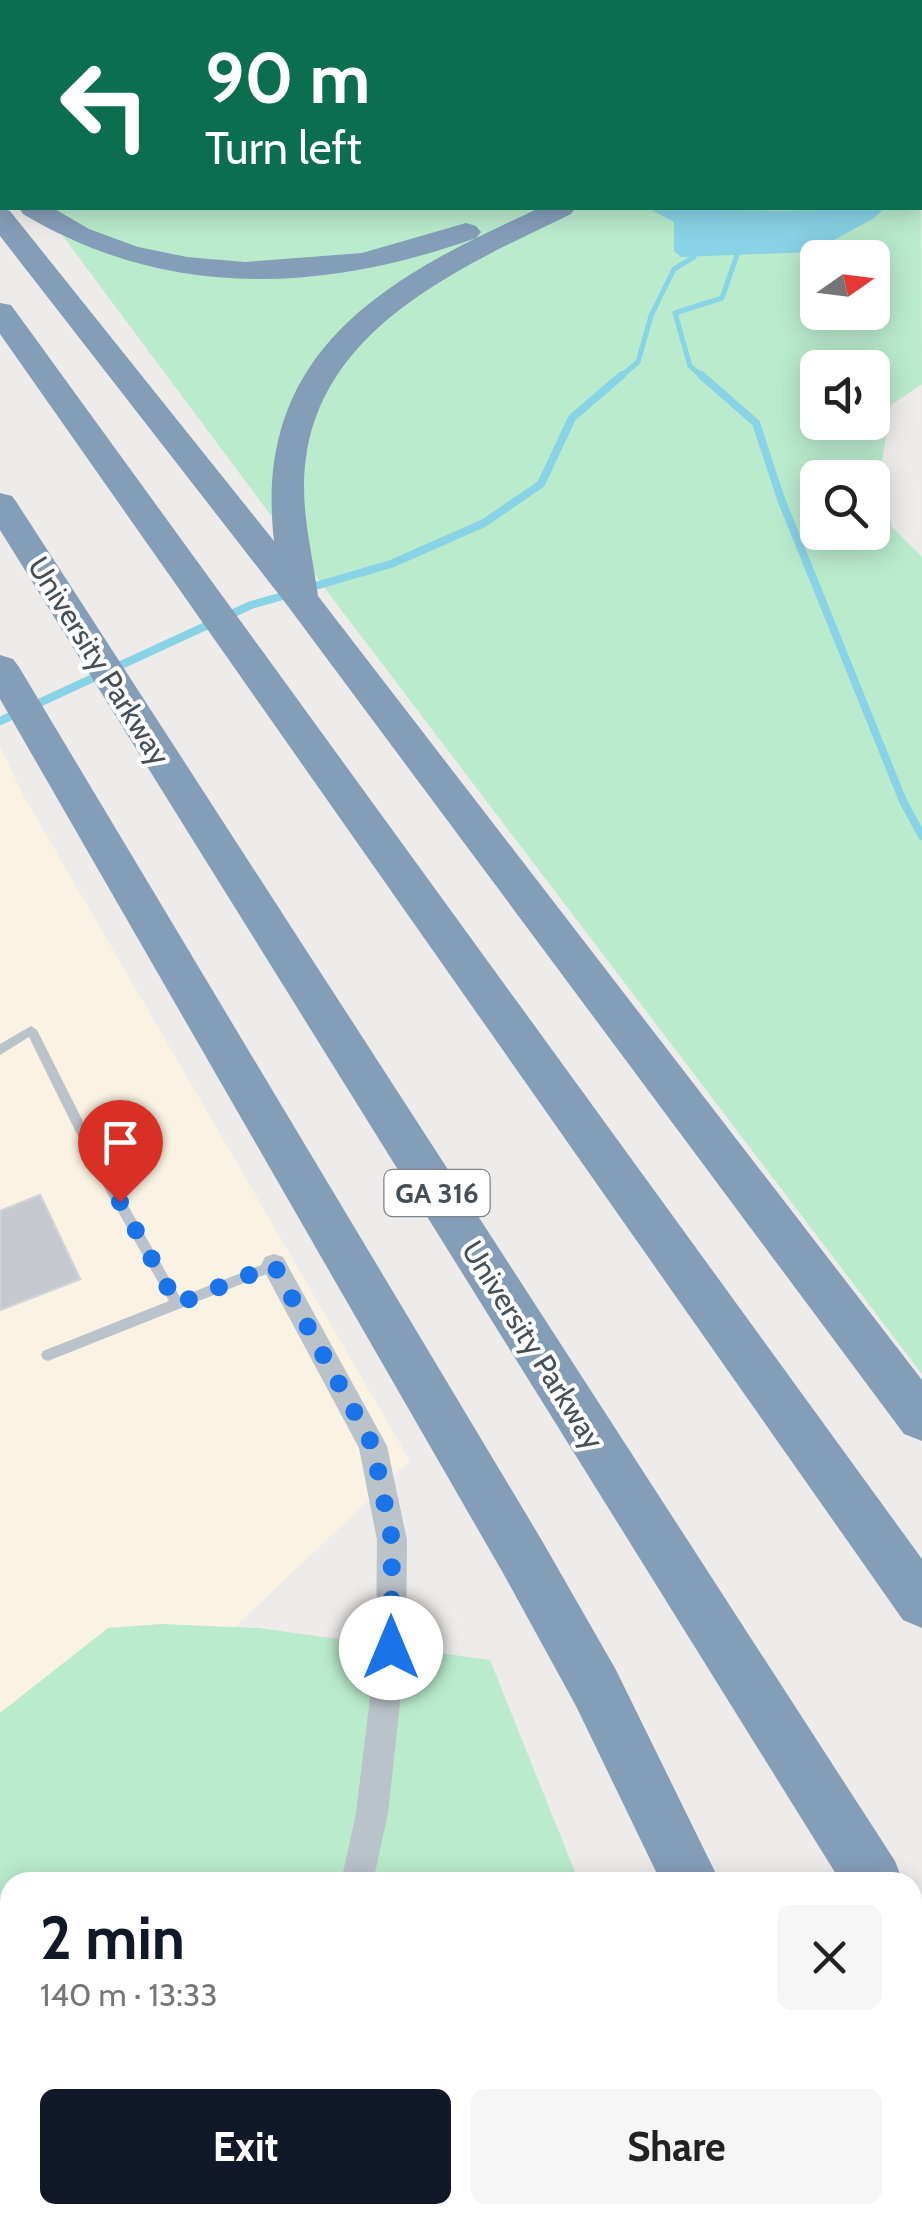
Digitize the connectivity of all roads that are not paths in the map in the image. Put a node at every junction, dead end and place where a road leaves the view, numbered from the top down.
1 (36, 210) edge
2 (513, 210) edge
3 (557, 210) edge
4 (0, 217) edge
5 (0, 312) edge
6 (0, 503) edge
7 (300, 597) junction
8 (0, 667) edge
9 (0, 685) edge
10 (34, 731) junction
11 (0, 1050) edge
12 (274, 1265) joint
13 (177, 1304) junction
14 (48, 1354) dead end
15 (922, 1420) edge
16 (922, 1603) edge
17 (359, 1872) edge
18 (686, 1872) edge
19 (868, 1872) edge

1 - 2 highway
3 - 7 highway
4 - 7 highway
5 - 16 highway
6 - 19 highway, University Parkway / GA 316
7 - 15 highway
8 - 10 highway
9 - 10 highway
10 - 18 highway
11 - 13 lane
12 - 13 lane
12 - 17 street
13 - 14 lane

